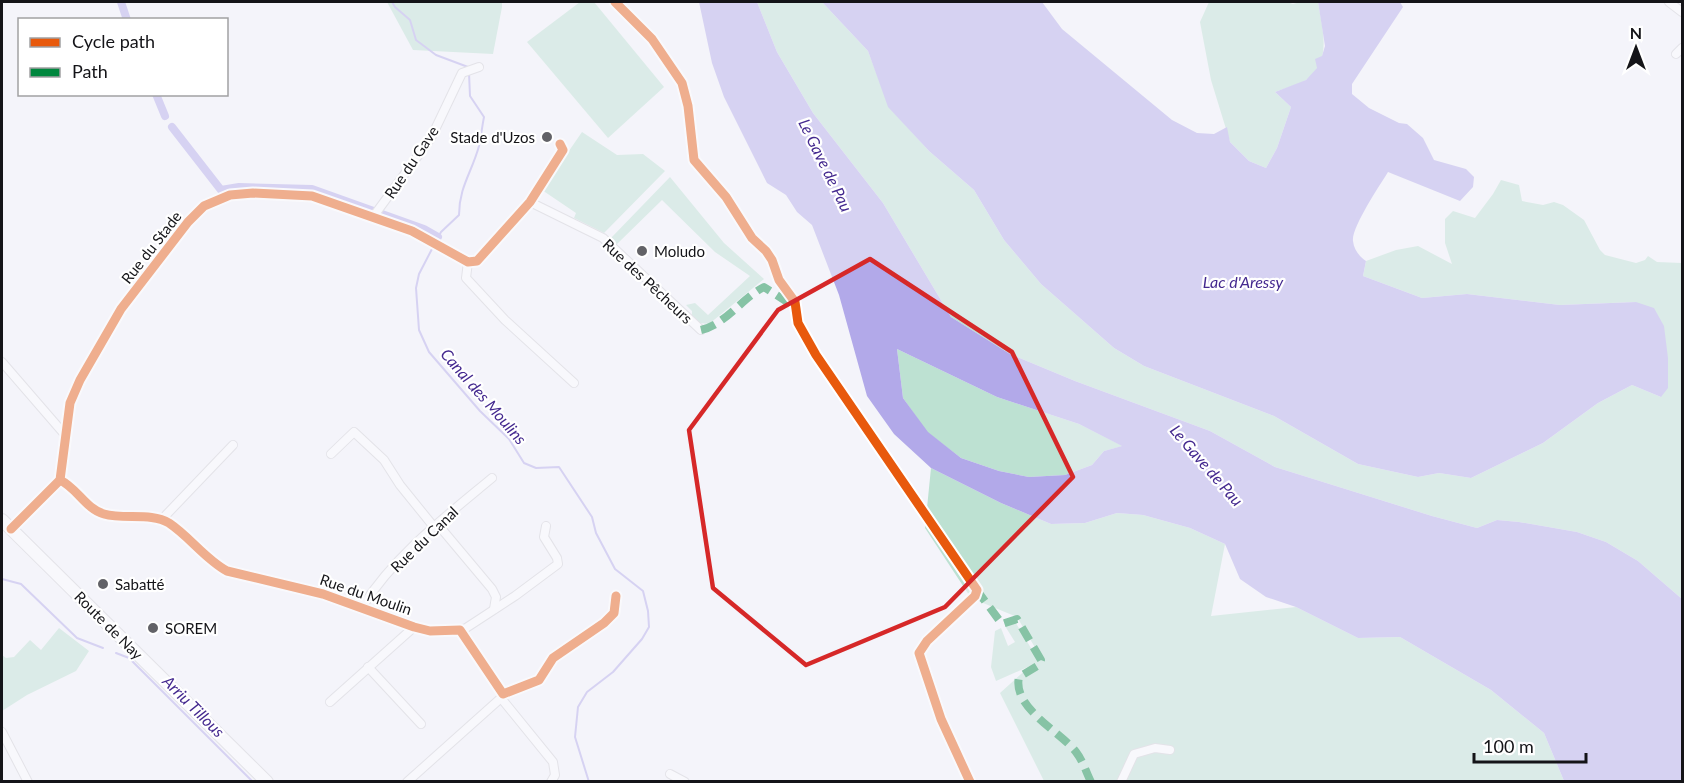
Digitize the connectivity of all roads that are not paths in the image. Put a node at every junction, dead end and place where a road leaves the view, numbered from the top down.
1 (1669, 2) edge
2 (1683, 12) edge
3 (476, 69) dead end
4 (560, 144) dead end
5 (530, 202) junction
6 (376, 214) junction
7 (468, 262) junction
8 (701, 330) dead end
9 (2, 362) edge
10 (574, 383) dead end
11 (66, 436) junction
12 (233, 445) dead end
13 (331, 454) dead end
14 (492, 478) dead end
15 (60, 480) junction
16 (163, 521) junction
17 (5, 525) edge
18 (546, 526) dead end
19 (434, 527) junction
20 (495, 593) junction
21 (616, 596) dead end
22 (512, 598) junction
23 (362, 607) junction
24 (494, 609) junction
25 (414, 627) junction
26 (460, 630) junction
27 (368, 668) junction
28 (502, 696) junction
29 (330, 702) dead end
30 (421, 724) dead end
31 (2, 732) edge
32 (1170, 750) dead end
33 (670, 774) dead end
34 (28, 782) edge
35 (267, 782) edge
36 (407, 782) edge
37 (551, 782) edge
38 (686, 782) edge
39 (1121, 782) edge

1 - 2 street
3 - 6 street, Rue du Gave
4 - 5 street
5 - 7 street
5 - 8 street, Rue des Pêcheurs
6 - 7 street, Rue du Stade
6 - 11 street, Rue du Stade
7 - 10 street
9 - 11 street
11 - 15 street, Rue du Stade
12 - 16 street
13 - 19 street
14 - 19 street, Rue du Canal
15 - 16 street, Rue du Moulin
15 - 17 street
16 - 23 street, Rue du Moulin
17 - 35 main road, Route de Nay
18 - 22 street
19 - 20 street
19 - 23 street, Rue du Canal
20 - 22 street
20 - 24 street
21 - 28 street
22 - 24 street
23 - 25 street, Rue du Moulin
24 - 26 street
25 - 26 street, Rue du Moulin
25 - 27 street
26 - 28 street
27 - 29 street
27 - 30 street
28 - 36 street
28 - 37 street
31 - 34 street
32 - 39 street
33 - 38 street

